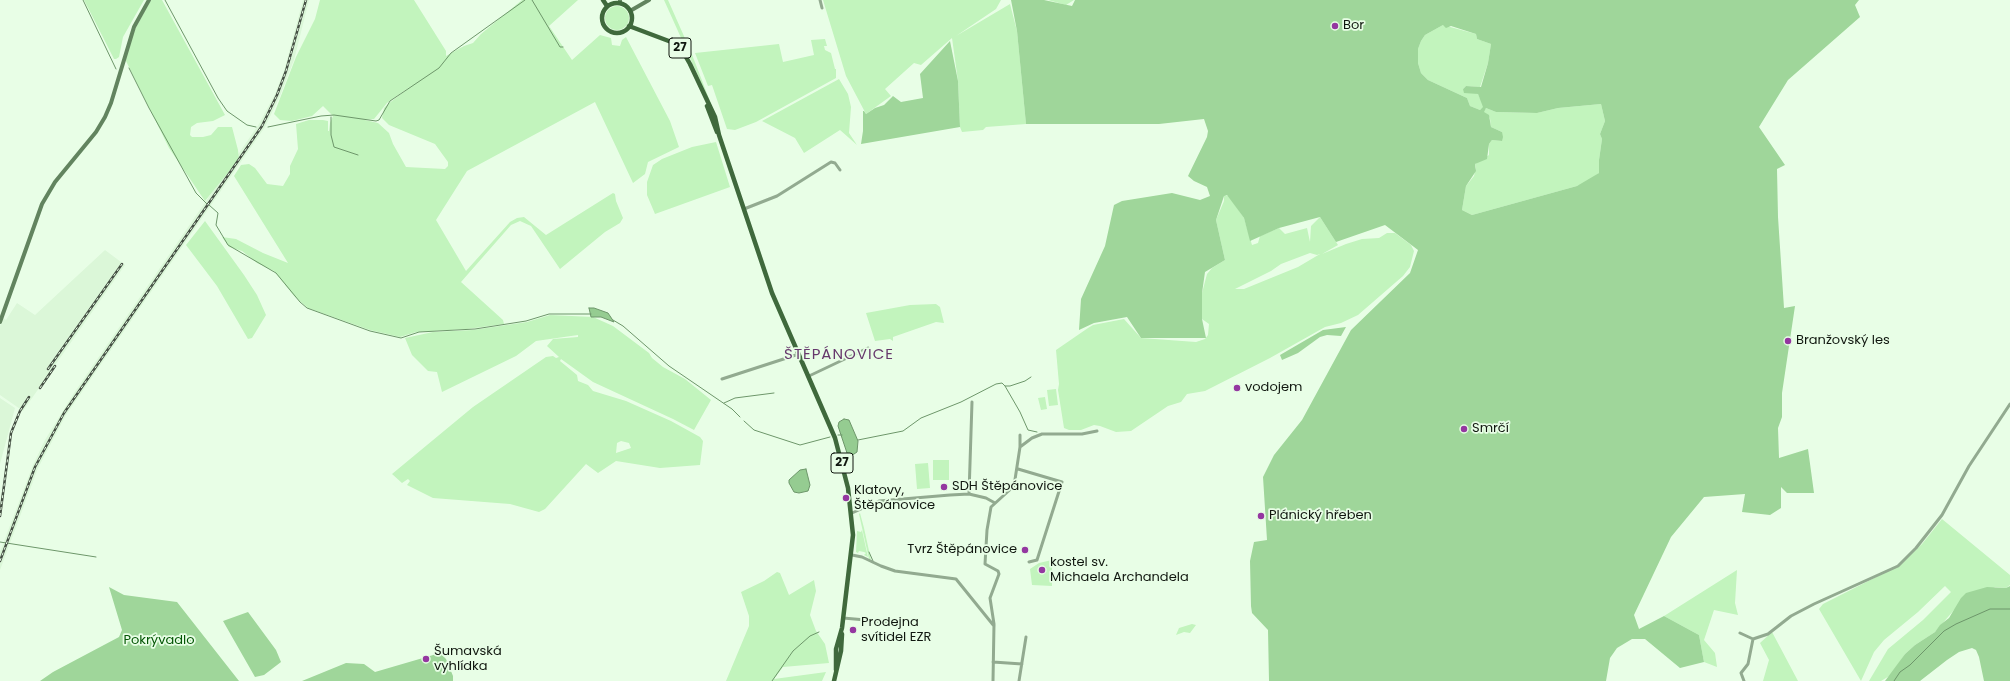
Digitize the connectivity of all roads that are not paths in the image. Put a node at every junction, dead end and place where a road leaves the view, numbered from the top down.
1 (149, 0) edge
2 (603, 0) edge
3 (648, 0) edge
4 (820, 0) edge
5 (620, 2) edge
6 (607, 6) junction
7 (822, 8) dead end
8 (630, 11) junction
9 (629, 26) junction
10 (840, 170) dead end
11 (744, 209) junction
12 (0, 322) edge
13 (868, 348) dead end
14 (799, 354) junction
15 (809, 376) junction
16 (722, 379) dead end
17 (972, 402) dead end
18 (2010, 404) edge
19 (1097, 432) dead end
20 (1020, 435) dead end
21 (1020, 447) junction
22 (1018, 469) junction
23 (969, 494) junction
24 (995, 503) junction
25 (852, 514) junction
26 (852, 555) junction
27 (1029, 562) dead end
28 (843, 618) junction
29 (900, 623) dead end
30 (994, 626) junction
31 (1740, 633) dead end
32 (1026, 637) dead end
33 (1753, 639) junction
34 (993, 662) junction
35 (1022, 664) junction
36 (834, 681) edge
37 (993, 681) edge
38 (1019, 681) edge
39 (1744, 681) edge

1 - 12 street
2 - 6 main road
3 - 8 street
4 - 7 street
5 - 6 main road
5 - 8 main road
6 - 9 main road
8 - 9 main road
9 - 11 main road, 27
10 - 11 street
11 - 14 main road, 27
13 - 15 street
14 - 15 main road, 27
14 - 16 street
15 - 25 main road, 27
17 - 23 street
18 - 33 street
19 - 21 street
20 - 21 street
21 - 22 street
22 - 24 street
22 - 27 street
23 - 24 street
23 - 25 street
24 - 30 street
25 - 26 main road, 27
26 - 28 main road, 27
26 - 30 street
28 - 29 street
28 - 36 main road, 27
30 - 34 street
31 - 33 street
32 - 35 street
33 - 39 street
34 - 35 street
34 - 37 street
35 - 38 street

